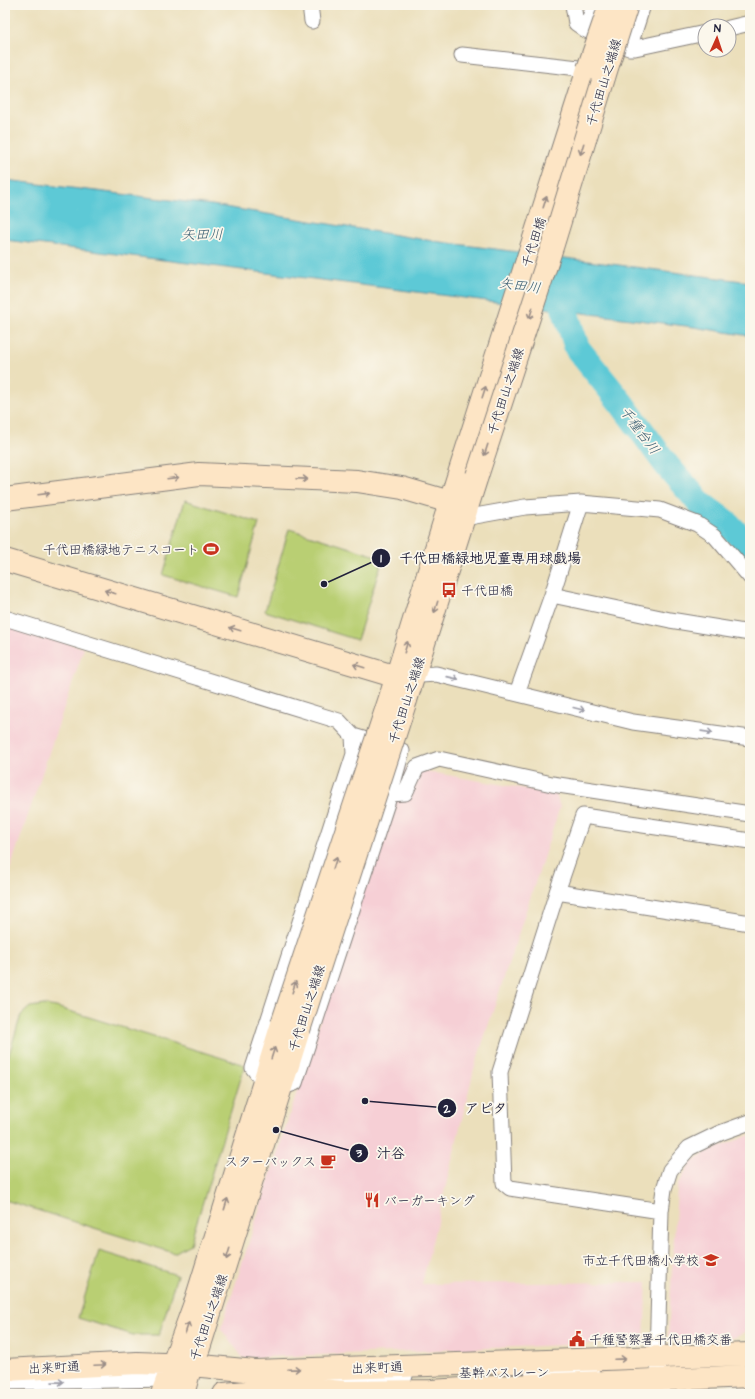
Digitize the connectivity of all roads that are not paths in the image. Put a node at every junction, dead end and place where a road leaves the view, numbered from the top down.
1 (310, 5) edge
2 (573, 5) edge
3 (594, 5) edge
4 (610, 5) edge
5 (627, 5) edge
6 (643, 5) edge
7 (312, 21) dead end
8 (750, 23) edge
9 (737, 26) edge
10 (586, 30) junction
11 (697, 35) edge
12 (629, 48) junction
13 (462, 56) dead end
14 (588, 69) junction
15 (453, 492) junction
16 (5, 499) edge
17 (581, 503) junction
18 (464, 518) junction
19 (5, 560) edge
20 (750, 577) edge
21 (552, 595) junction
22 (5, 618) edge
23 (750, 633) edge
24 (406, 676) junction
25 (517, 694) junction
26 (353, 736) junction
27 (750, 738) edge
28 (390, 794) junction
29 (750, 814) edge
30 (750, 842) edge
31 (557, 892) junction
32 (750, 923) edge
33 (272, 1085) junction
34 (750, 1122) edge
35 (662, 1211) junction
36 (750, 1354) edge
37 (5, 1370) edge
38 (750, 1376) edge
39 (659, 1377) edge
40 (177, 1379) edge
41 (5, 1382) edge
42 (249, 1393) edge
43 (224, 1394) edge

1 - 7 street
2 - 10 street
3 - 10 street
4 - 14 street, 千代田山之端線, bridge
5 -> 18 street, 千代田山之端線, bridge
6 - 12 street
8 - 9 street
10 - 12 street
11 - 12 street
13 - 14 street
15 -> 14 street, 千代田橋
16 -> 15 street
15 - 18 street
24 -> 15 street, 千代田山之端線
17 - 18 street
17 - 20 street
17 - 21 street
18 -> 24 street, 千代田山之端線
24 -> 19 street
21 - 23 street
21 - 25 street
22 - 26 street
24 -> 25 street
24 - 33 street, 千代田山之端線, bridge
25 -> 27 street
26 - 28 street
26 - 33 street
28 - 29 street
28 - 33 street
30 - 31 street
31 - 32 street
31 - 35 street
33 - 40 street, 千代田山之端線
34 - 35 street
35 - 39 street
36 - 39 street, 出来町通
37 -> 40 street, 出来町通
38 - 39 street, 出来町通
40 -> 39 street, 出来町通
39 - 42 street, 出来町通
41 -> 40 street
42 - 43 street, 出来町通

